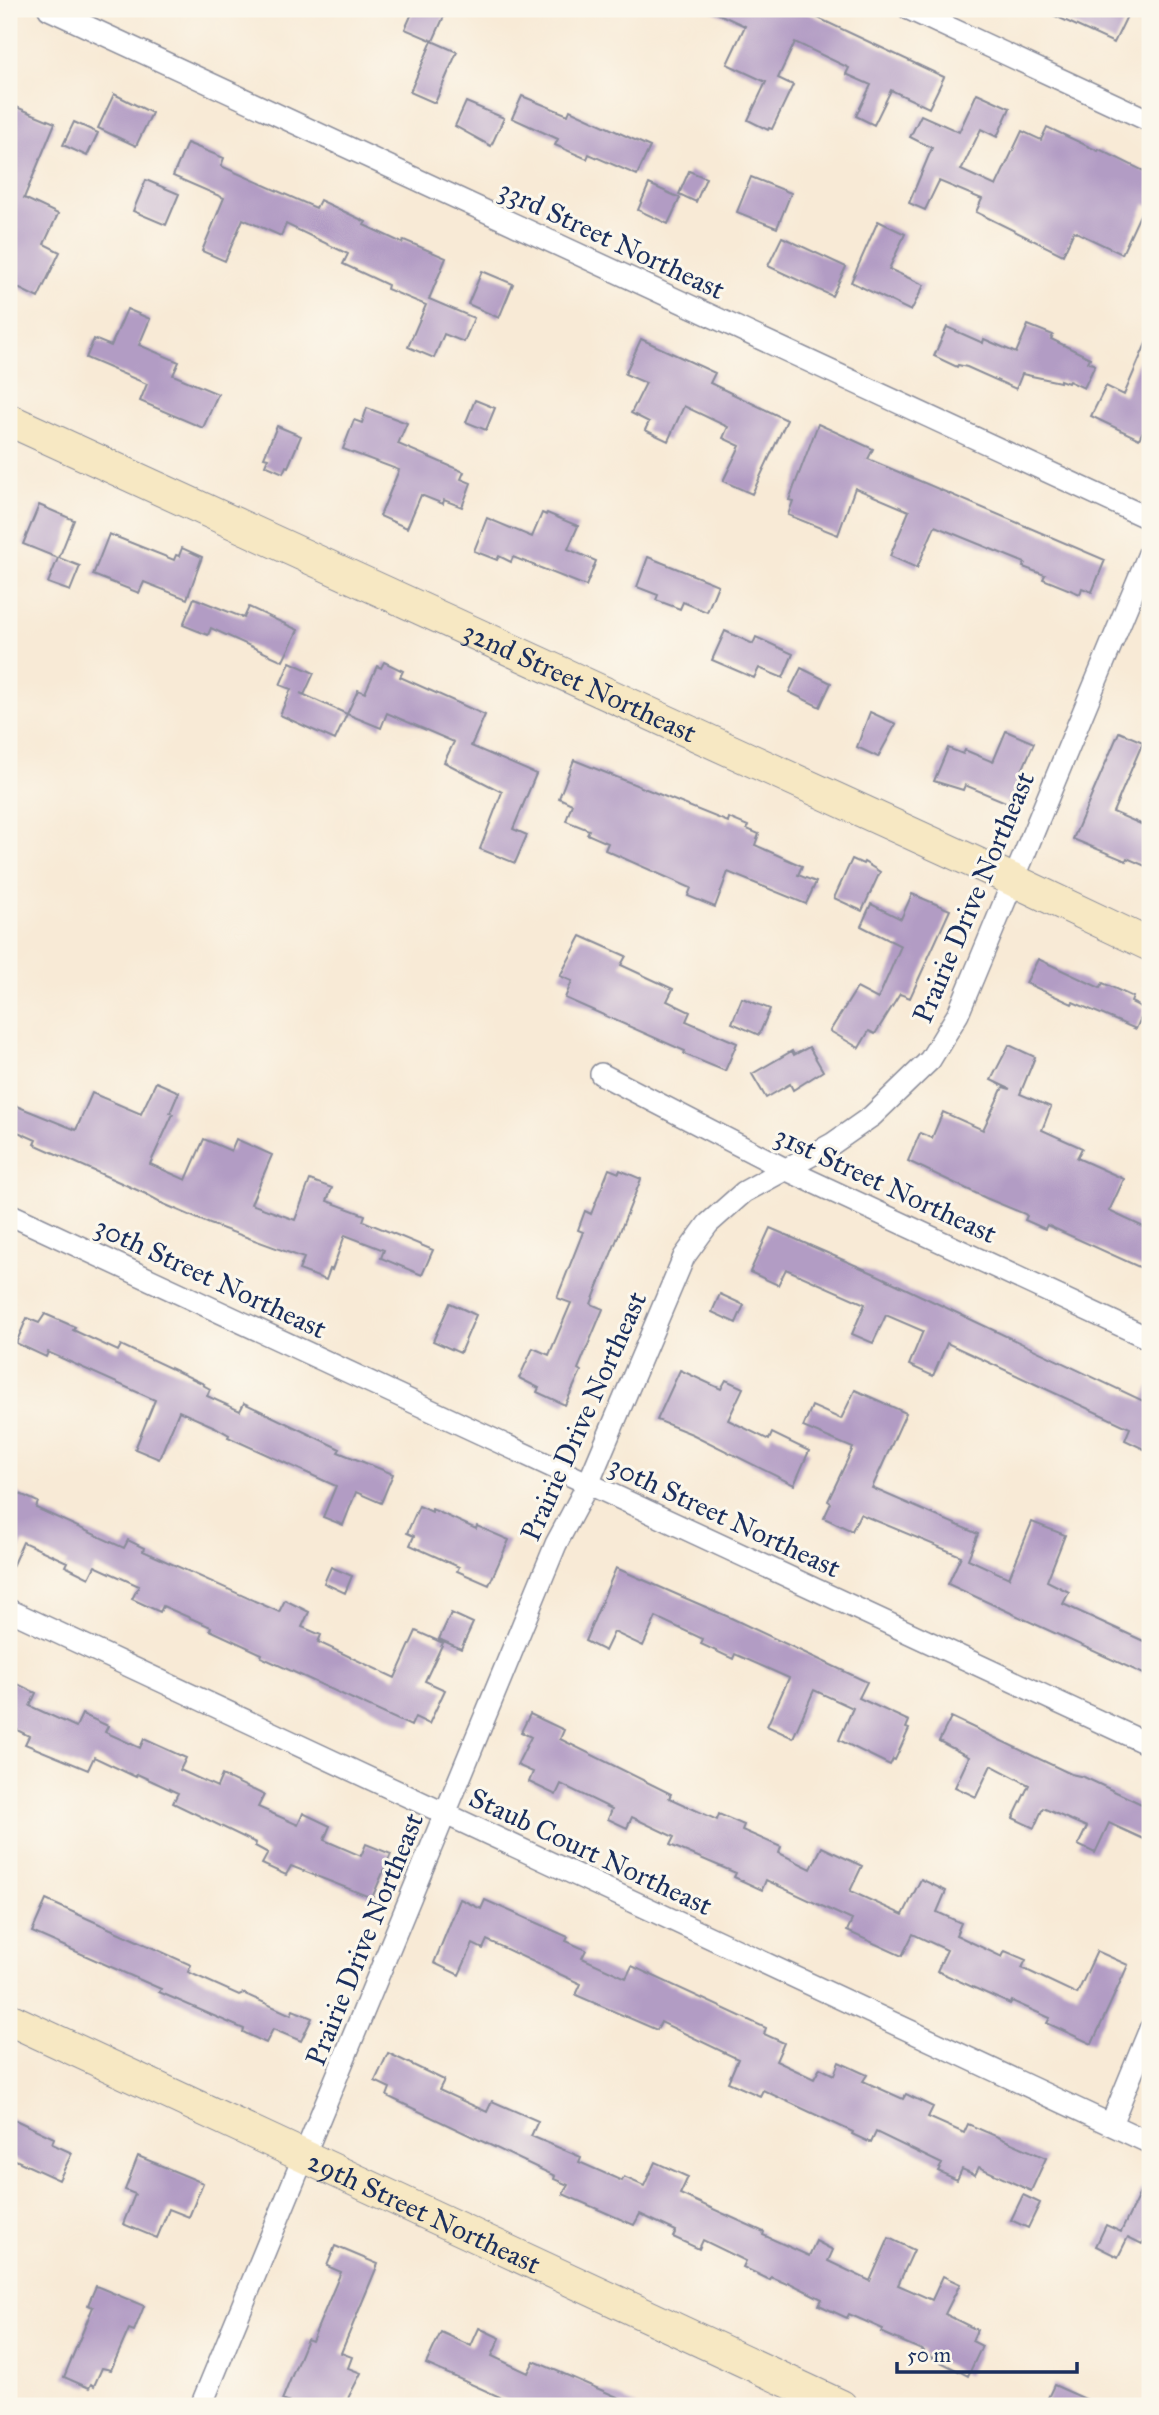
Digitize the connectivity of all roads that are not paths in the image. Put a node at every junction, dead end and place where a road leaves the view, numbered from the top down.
1 (49, 9) edge
2 (909, 9) edge
3 (1150, 121) edge
4 (9, 420) edge
5 (1150, 519) edge
6 (1150, 551) edge
7 (1013, 880) junction
8 (1150, 945) edge
9 (601, 1074) dead end
10 (785, 1169) junction
11 (9, 1214) edge
12 (1150, 1339) edge
13 (588, 1484) junction
14 (9, 1610) edge
15 (1150, 1745) edge
16 (446, 1814) junction
17 (9, 2019) edge
18 (1150, 2029) edge
19 (1111, 2124) junction
20 (1150, 2143) edge
21 (305, 2157) junction
22 (201, 2406) edge
23 (841, 2406) edge

1 - 5 street, 33rd Street Northeast
2 - 3 street
4 - 7 main road, 32nd Street Northeast
6 - 7 street, Prairie Drive Northeast
7 - 8 main road, 32nd Street Northeast
7 - 10 street, Prairie Drive Northeast
9 - 10 street, 31st Street Northeast
10 - 12 street, 31st Street Northeast
10 - 13 street, Prairie Drive Northeast
11 - 13 street, 30th Street Northeast
13 - 15 street, 30th Street Northeast
13 - 16 street, Prairie Drive Northeast
14 - 16 street, Staub Court Northeast
16 - 19 street, Staub Court Northeast
16 - 21 street, Prairie Drive Northeast
17 - 21 main road, 29th Street Northeast
18 - 19 street
19 - 20 street, Staub Court Northeast
21 - 22 street, Prairie Drive Northeast
21 - 23 main road, 29th Street Northeast

